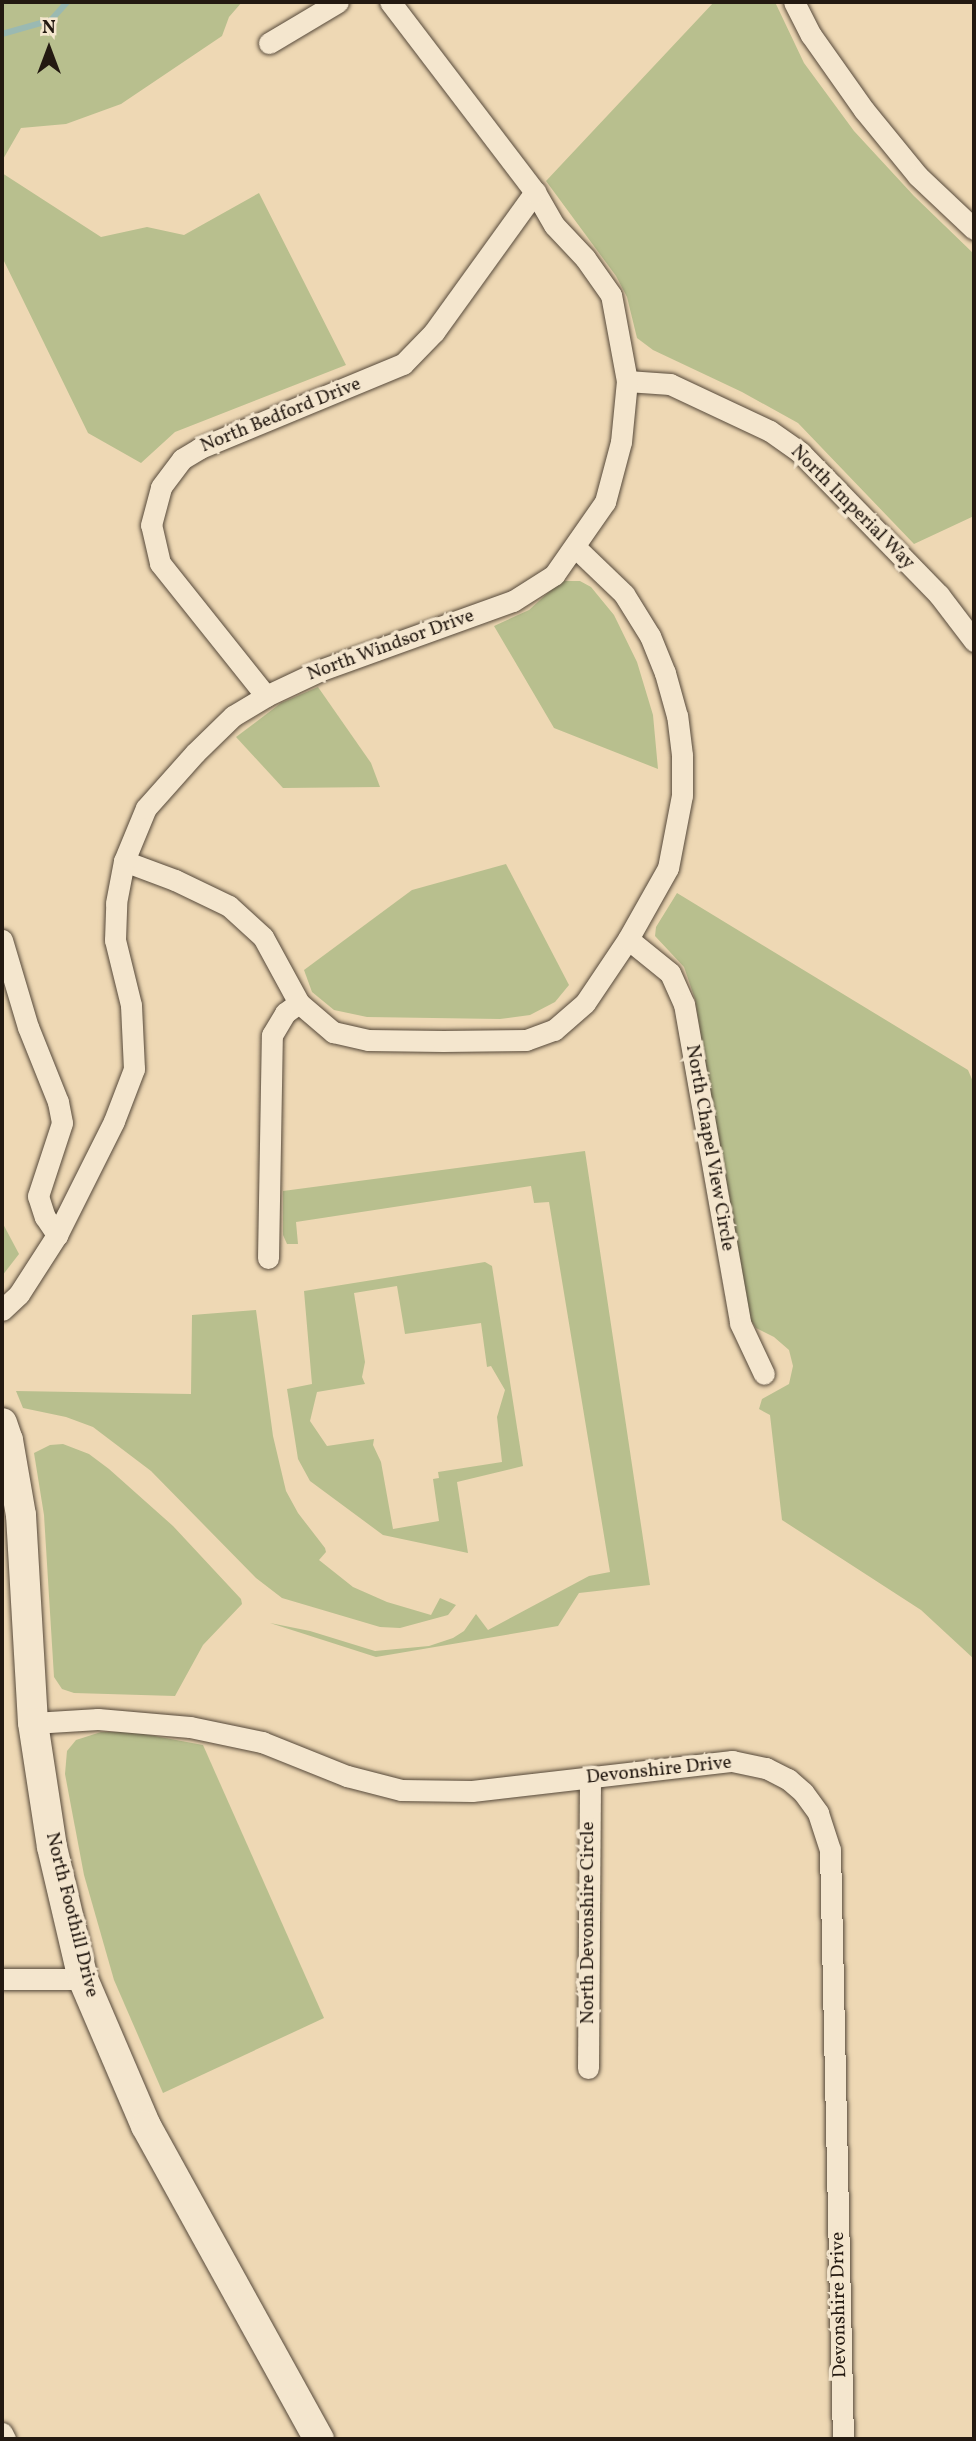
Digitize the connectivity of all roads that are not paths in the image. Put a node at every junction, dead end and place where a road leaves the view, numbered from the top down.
1 (338, 2) edge
2 (390, 2) edge
3 (794, 2) edge
4 (269, 43) dead end
5 (535, 192) junction
6 (974, 229) edge
7 (627, 381) junction
8 (575, 547) junction
9 (974, 641) edge
10 (266, 696) junction
11 (124, 861) junction
12 (628, 939) junction
13 (2, 940) edge
14 (299, 1003) junction
15 (57, 1235) junction
16 (268, 1258) dead end
17 (2, 1310) edge
18 (764, 1374) dead end
19 (2, 1423) edge
20 (33, 1723) junction
21 (590, 1778) junction
22 (2, 1979) edge
23 (83, 1979) junction
24 (587, 2068) dead end
25 (2, 2433) edge
26 (5, 2439) edge
27 (319, 2439) edge
28 (844, 2439) edge

1 - 4 street
2 - 5 street, North Windsor Drive
3 - 6 street
5 - 7 street, North Windsor Drive
5 - 10 street, North Bedford Drive
7 - 8 street, North Windsor Drive
7 - 9 street, North Imperial Way
8 - 10 street, North Windsor Drive
8 - 12 street
10 - 11 street, North Windsor Drive
11 - 14 street
11 - 15 street, North Windsor Drive
12 - 14 street
12 - 18 street, North Chapel View Circle
13 - 15 street
14 - 16 street
15 - 17 street, North Windsor Drive
19 - 20 street, North Foothill Drive
20 - 21 street, Devonshire Drive
20 - 23 street, North Foothill Drive
21 - 24 street, North Devonshire Circle
21 - 28 street, Devonshire Drive
22 - 23 street
23 - 27 street, North Foothill Drive
25 - 26 street

